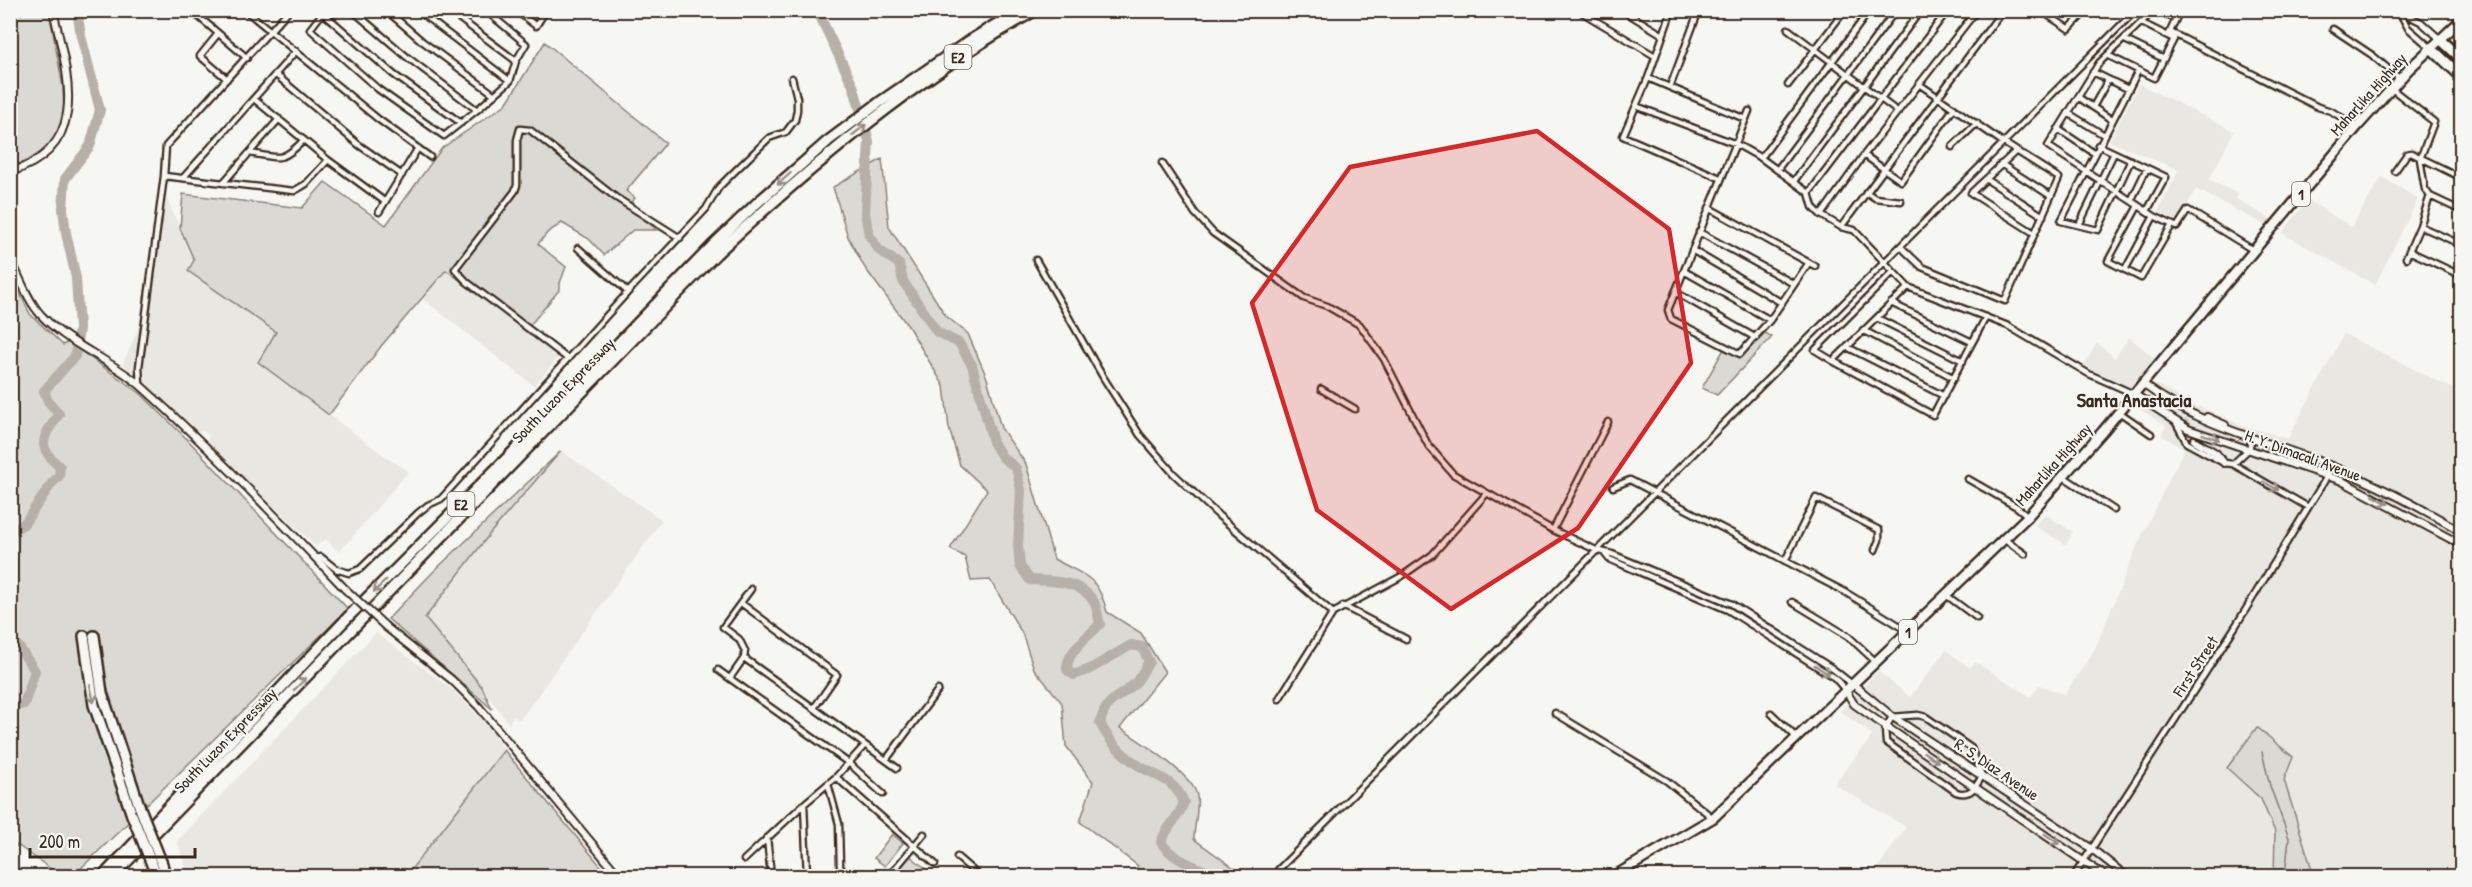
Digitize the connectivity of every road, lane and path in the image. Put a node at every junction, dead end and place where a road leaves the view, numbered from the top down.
1 (53, 10) edge
2 (191, 10) edge
3 (245, 10) edge
4 (289, 10) edge
5 (352, 10) edge
6 (386, 10) edge
7 (417, 10) edge
8 (448, 10) edge
9 (485, 10) edge
10 (515, 10) edge
11 (546, 10) edge
12 (1019, 10) edge
13 (1036, 10) edge
14 (1578, 10) edge
15 (1622, 10) edge
16 (1662, 10) edge
17 (1699, 10) edge
18 (1775, 10) edge
19 (1784, 10) edge
20 (1845, 10) edge
21 (1870, 10) edge
22 (1896, 10) edge
23 (1921, 10) edge
24 (1948, 10) edge
25 (1977, 10) edge
26 (2004, 10) edge
27 (2040, 10) edge
28 (2136, 10) edge
29 (2156, 10) edge
30 (2180, 10) edge
31 (2084, 11) edge
32 (324, 12) edge
33 (2398, 12) edge
34 (1671, 13) edge
35 (2176, 19) junction
36 (2462, 19) edge
37 (2421, 22) junction
38 (2142, 23) junction
39 (1788, 28) dead end
40 (2333, 29) dead end
41 (271, 31) junction
42 (2414, 33) junction
43 (217, 34) junction
44 (2169, 34) junction
45 (1663, 35) junction
46 (2440, 39) junction
47 (2125, 40) junction
48 (2431, 48) junction
49 (1815, 50) junction
50 (296, 51) junction
51 (1655, 56) junction
52 (2109, 56) junction
53 (247, 58) junction
54 (2164, 58) junction
55 (2462, 59) edge
56 (516, 62) junction
57 (1831, 63) junction
58 (2139, 71) junction
59 (2093, 72) junction
60 (275, 74) junction
61 (1848, 75) junction
62 (2462, 77) edge
63 (792, 78) dead end
64 (1648, 78) junction
65 (227, 79) junction
66 (2108, 80) junction
67 (2400, 80) junction
68 (510, 81) junction
69 (1919, 84) junction
70 (1788, 86) dead end
71 (1670, 87) junction
72 (1866, 87) junction
73 (2128, 89) junction
74 (2392, 89) junction
75 (495, 95) junction
76 (1938, 97) junction
77 (2078, 97) junction
78 (254, 99) junction
79 (1881, 99) junction
80 (883, 105) junction
81 (1636, 106) junction
82 (2093, 107) junction
83 (1954, 108) junction
84 (477, 110) junction
85 (1749, 111) dead end
86 (1898, 112) junction
87 (2068, 113) junction
88 (279, 119) junction
89 (1745, 119) junction
90 (2112, 120) junction
91 (461, 123) junction
92 (1977, 123) junction
93 (2357, 127) junction
94 (2058, 129) junction
95 (2104, 135) junction
96 (304, 140) junction
97 (2004, 143) junction
98 (1736, 144) junction
99 (2098, 145) junction
100 (1952, 147) dead end
101 (418, 148) junction
102 (2016, 150) junction
103 (250, 153) junction
104 (2094, 153) junction
105 (2114, 153) junction
106 (1864, 155) junction
107 (430, 157) dead end
108 (1761, 158) junction
109 (2420, 159) junction
110 (328, 160) junction
111 (2131, 160) junction
112 (1162, 163) dead end
113 (2001, 164) junction
114 (2147, 168) junction
115 (1777, 170) junction
116 (1882, 170) junction
117 (2085, 171) junction
118 (2395, 171) dead end
119 (10, 172) edge
120 (402, 175) junction
121 (164, 176) junction
122 (183, 178) junction
123 (1720, 178) junction
124 (2462, 178) edge
125 (1986, 179) junction
126 (2100, 180) junction
127 (1794, 182) junction
128 (223, 183) junction
129 (2116, 191) junction
130 (1866, 192) junction
131 (1809, 193) junction
132 (2051, 196) junction
133 (2430, 196) junction
134 (384, 201) junction
135 (1901, 201) dead end
136 (2131, 201) junction
137 (2138, 206) junction
138 (1709, 208) junction
139 (2462, 211) edge
140 (379, 212) dead end
141 (2147, 212) junction
142 (1821, 215) junction
143 (2043, 216) junction
144 (2154, 216) junction
145 (2079, 225) junction
146 (2172, 225) junction
147 (2420, 226) junction
148 (1841, 227) junction
149 (1699, 232) junction
150 (2034, 233) junction
151 (680, 237) junction
152 (2462, 245) edge
153 (1901, 247) junction
154 (578, 248) dead end
155 (1692, 250) junction
156 (2253, 250) junction
157 (2409, 251) junction
158 (2406, 258) dead end
159 (10, 259) edge
160 (1036, 260) dead end
161 (1885, 263) junction
162 (1808, 264) junction
163 (1815, 266) dead end
164 (2125, 270) junction
165 (1684, 271) junction
166 (1893, 272) junction
167 (2462, 276) edge
168 (1794, 284) junction
169 (1908, 287) junction
170 (628, 292) junction
171 (1675, 292) junction
172 (1782, 303) junction
173 (1892, 303) junction
174 (1986, 317) junction
175 (1876, 318) junction
176 (1770, 320) junction
177 (1863, 330) junction
178 (1756, 338) junction
179 (1972, 342) junction
180 (1847, 347) junction
181 (568, 359) junction
182 (1833, 361) junction
183 (1963, 361) junction
184 (1954, 378) junction
185 (2143, 384) junction
186 (140, 386) junction
187 (1321, 389) dead end
188 (2134, 394) junction
189 (1944, 396) junction
190 (2168, 400) junction
191 (1354, 410) dead end
192 (2159, 411) junction
193 (2119, 412) junction
194 (2207, 417) dead end
195 (2175, 421) junction
196 (1608, 422) dead end
197 (2238, 432) junction
198 (2151, 434) dead end
199 (2252, 437) junction
200 (2194, 440) dead end
201 (2249, 449) junction
202 (2224, 463) junction
203 (2234, 464) junction
204 (2331, 466) junction
205 (2328, 475) junction
206 (2064, 477) junction
207 (1968, 479) dead end
208 (1613, 487) dead end
209 (1487, 493) junction
210 (1654, 495) junction
211 (2308, 507) junction
212 (2114, 510) dead end
213 (2028, 516) junction
214 (1552, 530) junction
215 (2460, 531) edge
216 (2004, 539) junction
217 (2453, 539) junction
218 (2462, 545) edge
219 (1596, 550) junction
220 (1875, 550) dead end
221 (1605, 554) junction
222 (2025, 554) dead end
223 (315, 558) junction
224 (1785, 561) junction
225 (751, 589) dead end
226 (1946, 595) junction
227 (1792, 602) dead end
228 (741, 603) junction
229 (1343, 606) junction
230 (369, 611) junction
231 (1332, 613) junction
232 (1977, 618) dead end
233 (1908, 631) junction
234 (1406, 639) dead end
235 (744, 658) junction
236 (1876, 662) junction
237 (718, 670) dead end
238 (730, 678) junction
239 (1850, 688) junction
240 (938, 690) dead end
241 (1279, 699) dead end
242 (814, 708) junction
243 (1555, 713) dead end
244 (1772, 713) dead end
245 (1893, 717) junction
246 (1886, 727) junction
247 (1797, 738) junction
248 (865, 745) junction
249 (886, 760) junction
250 (850, 764) junction
251 (897, 768) dead end
252 (1982, 776) junction
253 (836, 777) junction
254 (828, 784) junction
255 (1976, 787) junction
256 (883, 794) dead end
257 (804, 804) junction
258 (2027, 806) junction
259 (2019, 817) junction
260 (1713, 818) junction
261 (924, 834) dead end
262 (767, 838) junction
263 (915, 845) junction
264 (2092, 849) junction
265 (957, 857) dead end
266 (744, 860) dead end
267 (2084, 861) junction
268 (935, 864) dead end
269 (1278, 870) dead end
270 (157, 871) edge
271 (103, 876) edge
272 (113, 876) edge
273 (165, 876) edge
274 (619, 876) edge
275 (771, 876) edge
276 (807, 876) edge
277 (847, 876) edge
278 (889, 876) edge
279 (980, 876) edge
280 (1615, 876) edge
281 (2074, 876) edge
282 (2105, 876) edge
283 (2126, 876) edge

1 - 119 street
2 - 43 street
3 - 41 street
4 - 41 street
5 - 84 street
6 - 75 street
7 - 68 street
8 - 56 street
9 - 56 street
10 - 11 street
12 - 80 highway, South Luzon Expressway / E2
13 - 80 highway, South Luzon Expressway / E2
14 - 51 street
15 - 45 street
16 - 34 street
17 - 71 street
18 - 19 street
20 - 49 street
21 - 57 street
22 - 61 street
23 - 72 street
24 - 79 street
25 - 69 street
26 - 76 street
27 - 31 street
28 - 97 street
29 - 35 street
29 - 38 street
30 - 35 street
32 - 91 street
32 - 91 street
33 - 37 street
33 - 42 street
34 - 45 street
35 - 44 street
36 - 46 highway, Maharlika Highway / 1
37 - 42 street
37 - 46 street
38 - 44 street
38 - 47 street
39 - 49 street
40 - 67 street
41 - 50 street
41 - 53 street
42 - 48 street
43 - 53 street
43 - 65 street
44 - 54 street
44 - 93 street
45 - 51 street
46 - 48 highway, Maharlika Highway / 1
46 - 55 highway
47 - 52 street
47 - 54 street
48 - 62 highway
48 - 67 highway, Maharlika Highway / 1
49 - 57 street
49 - 70 street
50 - 60 street
50 - 101 street
51 - 64 street
52 - 58 street
52 - 59 street
53 - 65 street
54 - 58 street
56 - 68 street
57 - 61 street
57 - 108 street
58 - 73 street
59 - 66 street
59 - 77 street
60 - 78 street
60 - 120 street
61 - 72 street
61 - 115 street
63 - 151 street
64 - 71 street
64 - 81 street
65 - 121 street
66 - 73 street
66 - 82 street
67 - 74 highway, Maharlika Highway / 1
68 - 75 street
69 - 76 street
69 - 86 street
71 - 89 street
72 - 79 street
72 - 127 street
73 - 90 street
74 - 93 highway, Maharlika Highway / 1
74 - 109 street
75 - 84 street
76 - 83 street
76 - 116 street
77 - 82 street
77 - 87 street
78 - 88 street
78 - 122 street
79 - 86 street
79 - 131 street
230 -> 80 highway, South Luzon Expressway / E2
80 -> 271 highway, South Luzon Expressway / E2
81 - 98 street
81 - 123 street
82 - 90 street
83 - 92 street
83 - 116 street
84 - 91 street
85 - 89 street
86 - 106 street
87 - 94 street
87 - 95 street
88 - 96 street
88 - 103 street
89 - 98 street
90 - 95 street
92 - 97 street
92 - 100 street
93 - 156 highway, Maharlika Highway / 1
94 - 104 street
94 - 117 street
95 - 99 street
96 - 103 street
96 - 110 street
97 - 102 street
97 - 153 street
98 - 108 street
98 - 123 street
99 - 104 street
99 - 105 street
101 - 107 street
101 - 120 street
102 - 113 street
102 - 132 street
103 - 128 street
104 - 117 street
105 - 111 street
105 - 126 street
106 - 116 street
106 - 142 street
108 - 115 street
109 - 118 street
109 - 124 street
109 - 133 street
110 - 128 street
110 - 134 street
111 - 114 street
111 - 129 street
112 - 209 street
113 - 125 street
113 - 132 street
114 - 136 street
114 - 141 street
115 - 127 street
116 - 130 street
117 - 126 street
117 - 145 street
120 - 134 street
121 - 122 street
121 - 186 street
122 - 128 street
123 - 138 street
125 - 143 street
125 - 150 street
126 - 129 street
126 - 145 street
127 - 131 street
129 - 136 street
129 - 145 street
130 - 135 street
130 - 148 street
131 - 142 street
132 - 143 street
133 - 139 street
133 - 147 street
134 - 140 street
136 - 137 street
137 - 141 street
137 - 164 street
138 - 149 street
138 - 162 street
141 - 144 street
142 - 148 street
143 - 150 street
144 - 146 street
144 - 164 street
146 - 156 street
146 - 164 street
147 - 152 street
147 - 157 street
148 - 161 street
149 - 155 street
149 - 168 street
150 - 153 street
151 - 170 street
151 - 181 street
153 - 161 street
154 - 170 street
155 - 165 street
155 - 172 street
156 - 185 highway, Maharlika Highway / 1
157 - 158 street
157 - 167 street
159 - 186 street
160 - 231 street
161 - 166 street
161 - 210 street
162 - 163 street
162 - 168 street
165 - 171 street
165 - 176 street
166 - 169 street
166 - 182 street
168 - 172 street
169 - 173 street
169 - 174 street
170 - 181 street
171 - 178 street
171 - 178 street
172 - 176 street
173 - 175 street
173 - 179 street
174 - 179 street
174 - 188 street
175 - 177 street
175 - 183 street
176 - 178 street
177 - 180 street
177 - 184 street
179 - 183 street
180 - 182 street
180 - 189 street
181 - 223 street
182 - 189 street
183 - 184 street
184 - 189 street
185 - 188 highway, Maharlika Highway / 1
185 - 190 street, H. Y. Dimacali Avenue
186 - 223 street
187 - 191 street
188 - 192 street, H. Y. Dimacali Avenue
188 - 193 highway, Maharlika Highway / 1
190 - 192 street
190 - 197 street, H. Y. Dimacali Avenue
192 - 195 street, H. Y. Dimacali Avenue
193 - 198 street
193 - 206 highway, Maharlika Highway / 1
194 - 197 street
195 -> 201 street, H. Y. Dimacali Avenue
195 - 202 street
196 - 214 street
197 - 199 street, H. Y. Dimacali Avenue
199 - 201 street
199 - 204 street, H. Y. Dimacali Avenue
200 - 202 street
201 - 203 street
201 - 205 street, H. Y. Dimacali Avenue
202 - 203 street
203 -> 211 street
204 - 205 street, First Street
204 - 215 street, H. Y. Dimacali Avenue
205 - 211 street, First Street
205 -> 217 street, H. Y. Dimacali Avenue
206 - 212 street
206 - 213 highway, Maharlika Highway / 1
207 - 213 street
208 - 210 street
209 - 214 street
209 - 229 street
210 - 219 street
210 - 224 street
211 - 264 street, First Street
213 - 216 highway, Maharlika Highway / 1
214 - 219 street
215 - 217 street
216 - 222 street
216 - 226 highway, Maharlika Highway / 1
217 - 218 street, H. Y. Dimacali Avenue
219 - 221 street
219 - 269 street
220 - 224 street
221 -> 239 street
221 - 239 street
223 - 230 street, bridge
224 - 233 street
225 - 228 street
226 - 232 street
226 - 233 highway, Maharlika Highway / 1
227 - 236 street
228 - 235 street
228 - 242 street
229 - 231 street
229 - 234 street
272 -> 230 highway, South Luzon Expressway / E2
230 - 274 street, bridge
231 - 241 street
233 - 236 highway, Maharlika Highway / 1
235 - 238 street
235 - 242 street
236 - 239 highway, Maharlika Highway / 1
237 - 238 street
238 - 250 street
239 - 245 street, R. S. Diaz Avenue
239 - 246 street, R. S. Diaz Avenue
239 - 247 highway, Maharlika Highway / 1
240 - 249 street
242 - 248 street
243 - 260 street
244 - 247 street
245 - 246 street
245 - 252 street, R. S. Diaz Avenue
245 - 252 street
246 -> 255 street, R. S. Diaz Avenue
246 - 255 street
247 - 260 highway, Maharlika Highway / 1
248 - 249 street
248 - 250 street
249 - 251 street
250 - 253 street
250 - 256 street
252 - 255 street
252 - 258 street, R. S. Diaz Avenue
253 - 254 street
253 - 263 street
254 - 257 street
254 - 277 street
255 - 259 street, R. S. Diaz Avenue
257 - 262 street
257 - 276 street
258 - 259 street
258 - 264 street, R. S. Diaz Avenue
259 -> 267 street, R. S. Diaz Avenue
260 - 280 highway, Maharlika Highway / 1
261 - 263 street
262 - 266 street
262 - 275 street
263 - 268 street
263 - 278 street
264 - 267 street, First Street
264 - 283 street, R. S. Diaz Avenue
265 - 279 street
267 - 281 street, First Street
267 - 282 street, R. S. Diaz Avenue
270 -> 270 highway, bridge
270 - 273 highway

